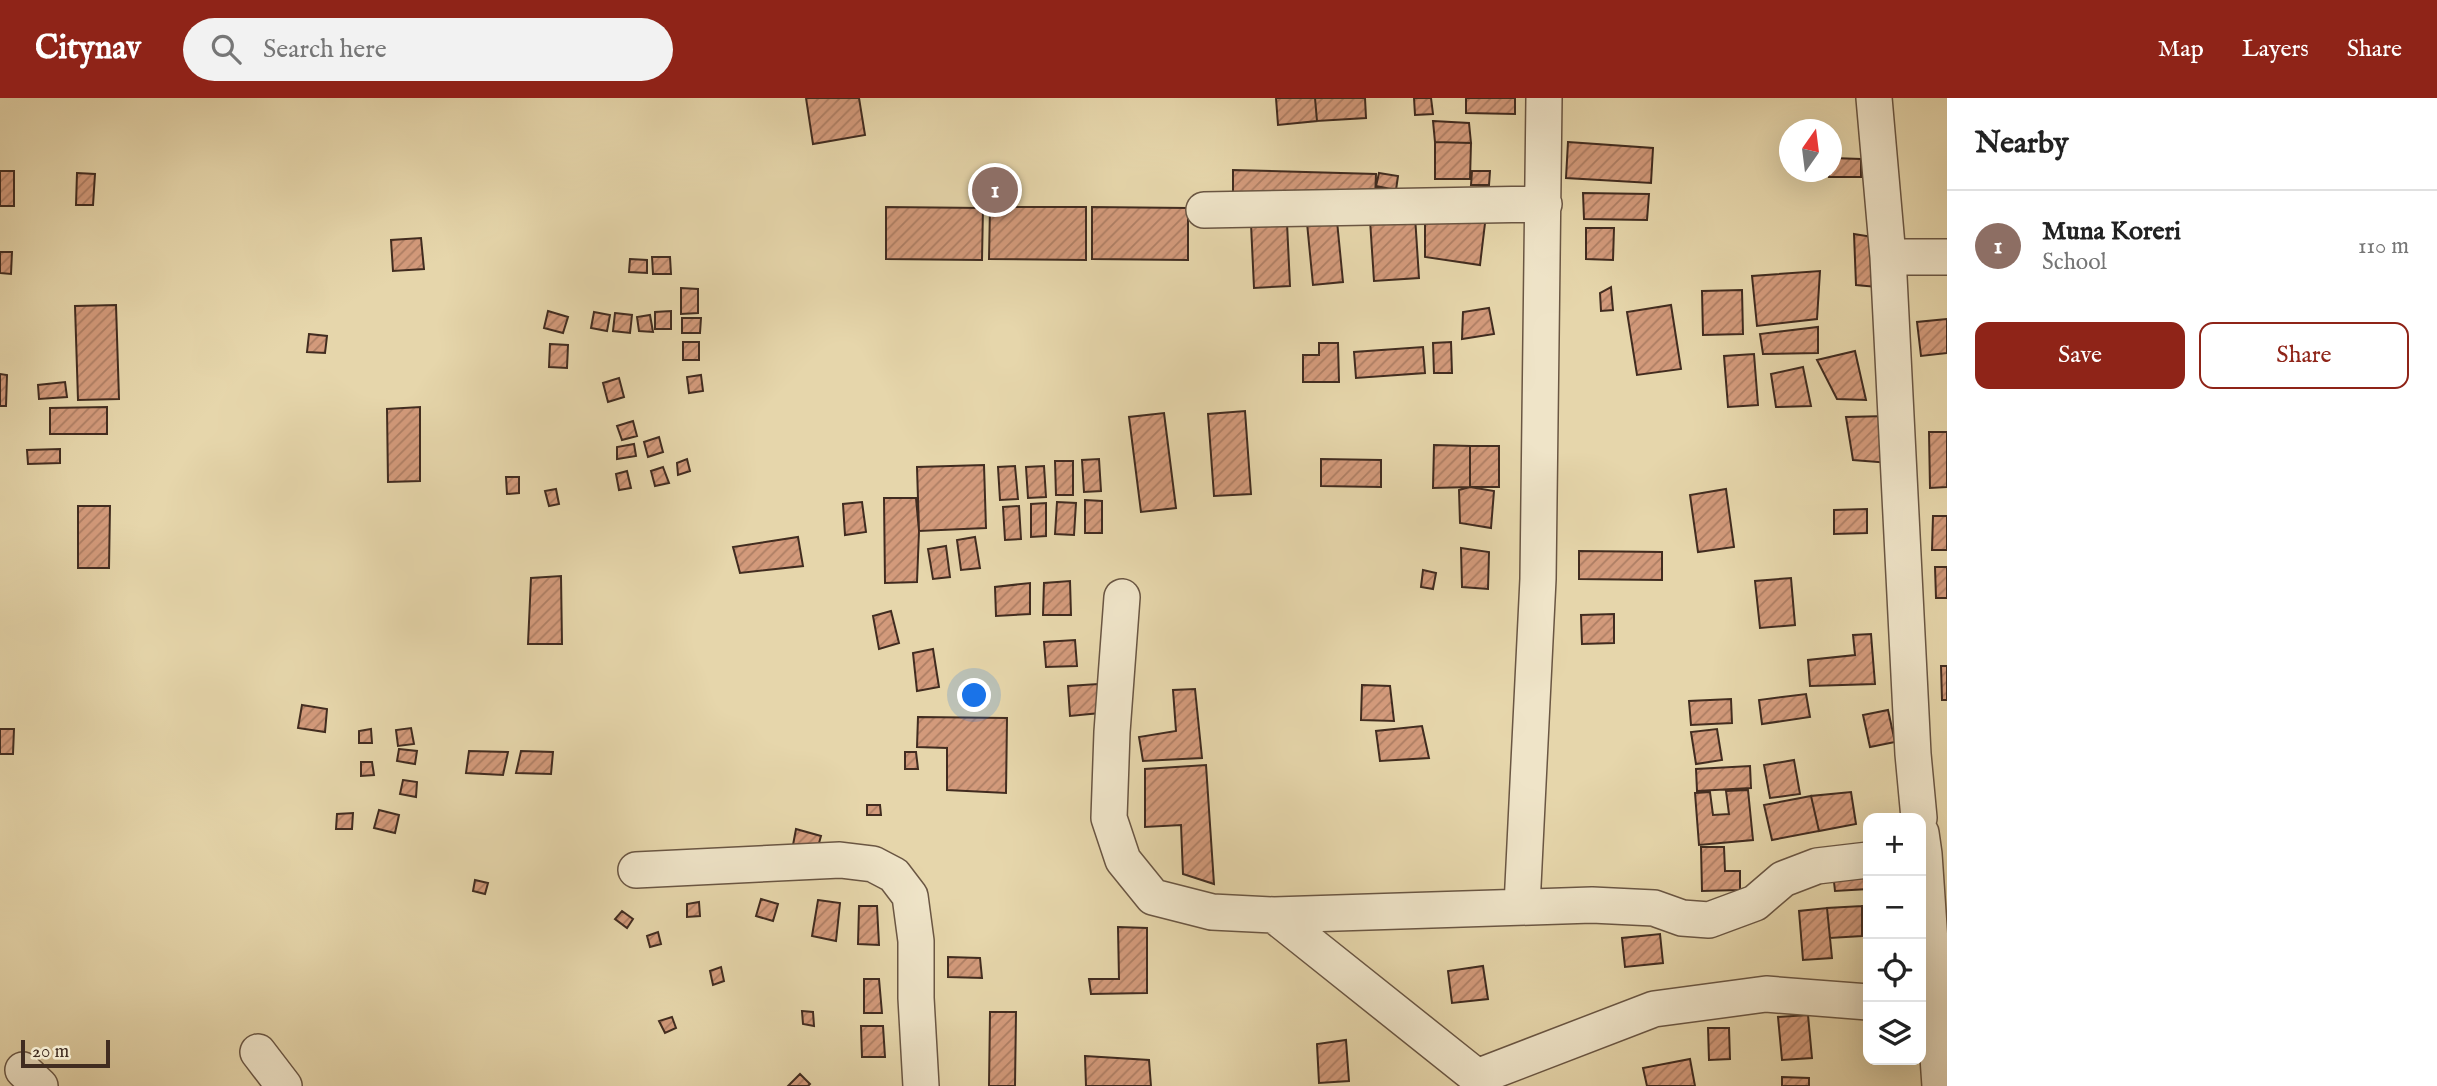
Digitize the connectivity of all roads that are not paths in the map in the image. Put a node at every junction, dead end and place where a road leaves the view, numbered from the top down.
1 (1544, 98) edge
2 (1874, 98) edge
3 (1544, 204) junction
4 (1204, 210) dead end
5 (1888, 257) junction
6 (1947, 257) edge
7 (1122, 597) dead end
8 (1919, 813) edge
9 (1863, 861) edge
10 (636, 870) dead end
11 (1923, 876) edge
12 (1522, 906) junction
13 (1274, 915) junction
14 (1863, 1002) edge
15 (1928, 1012) edge
16 (258, 1052) dead end
17 (1942, 1075) edge
18 (1478, 1081) edge
19 (284, 1086) edge
20 (921, 1086) edge

1 - 3 street
2 - 5 street
3 - 4 street
3 - 12 street
5 - 6 street
5 - 8 street
7 - 13 street
9 - 12 street
10 - 20 street
11 - 15 street
12 - 13 street
13 - 18 street
14 - 18 street
15 - 17 street
16 - 19 street

